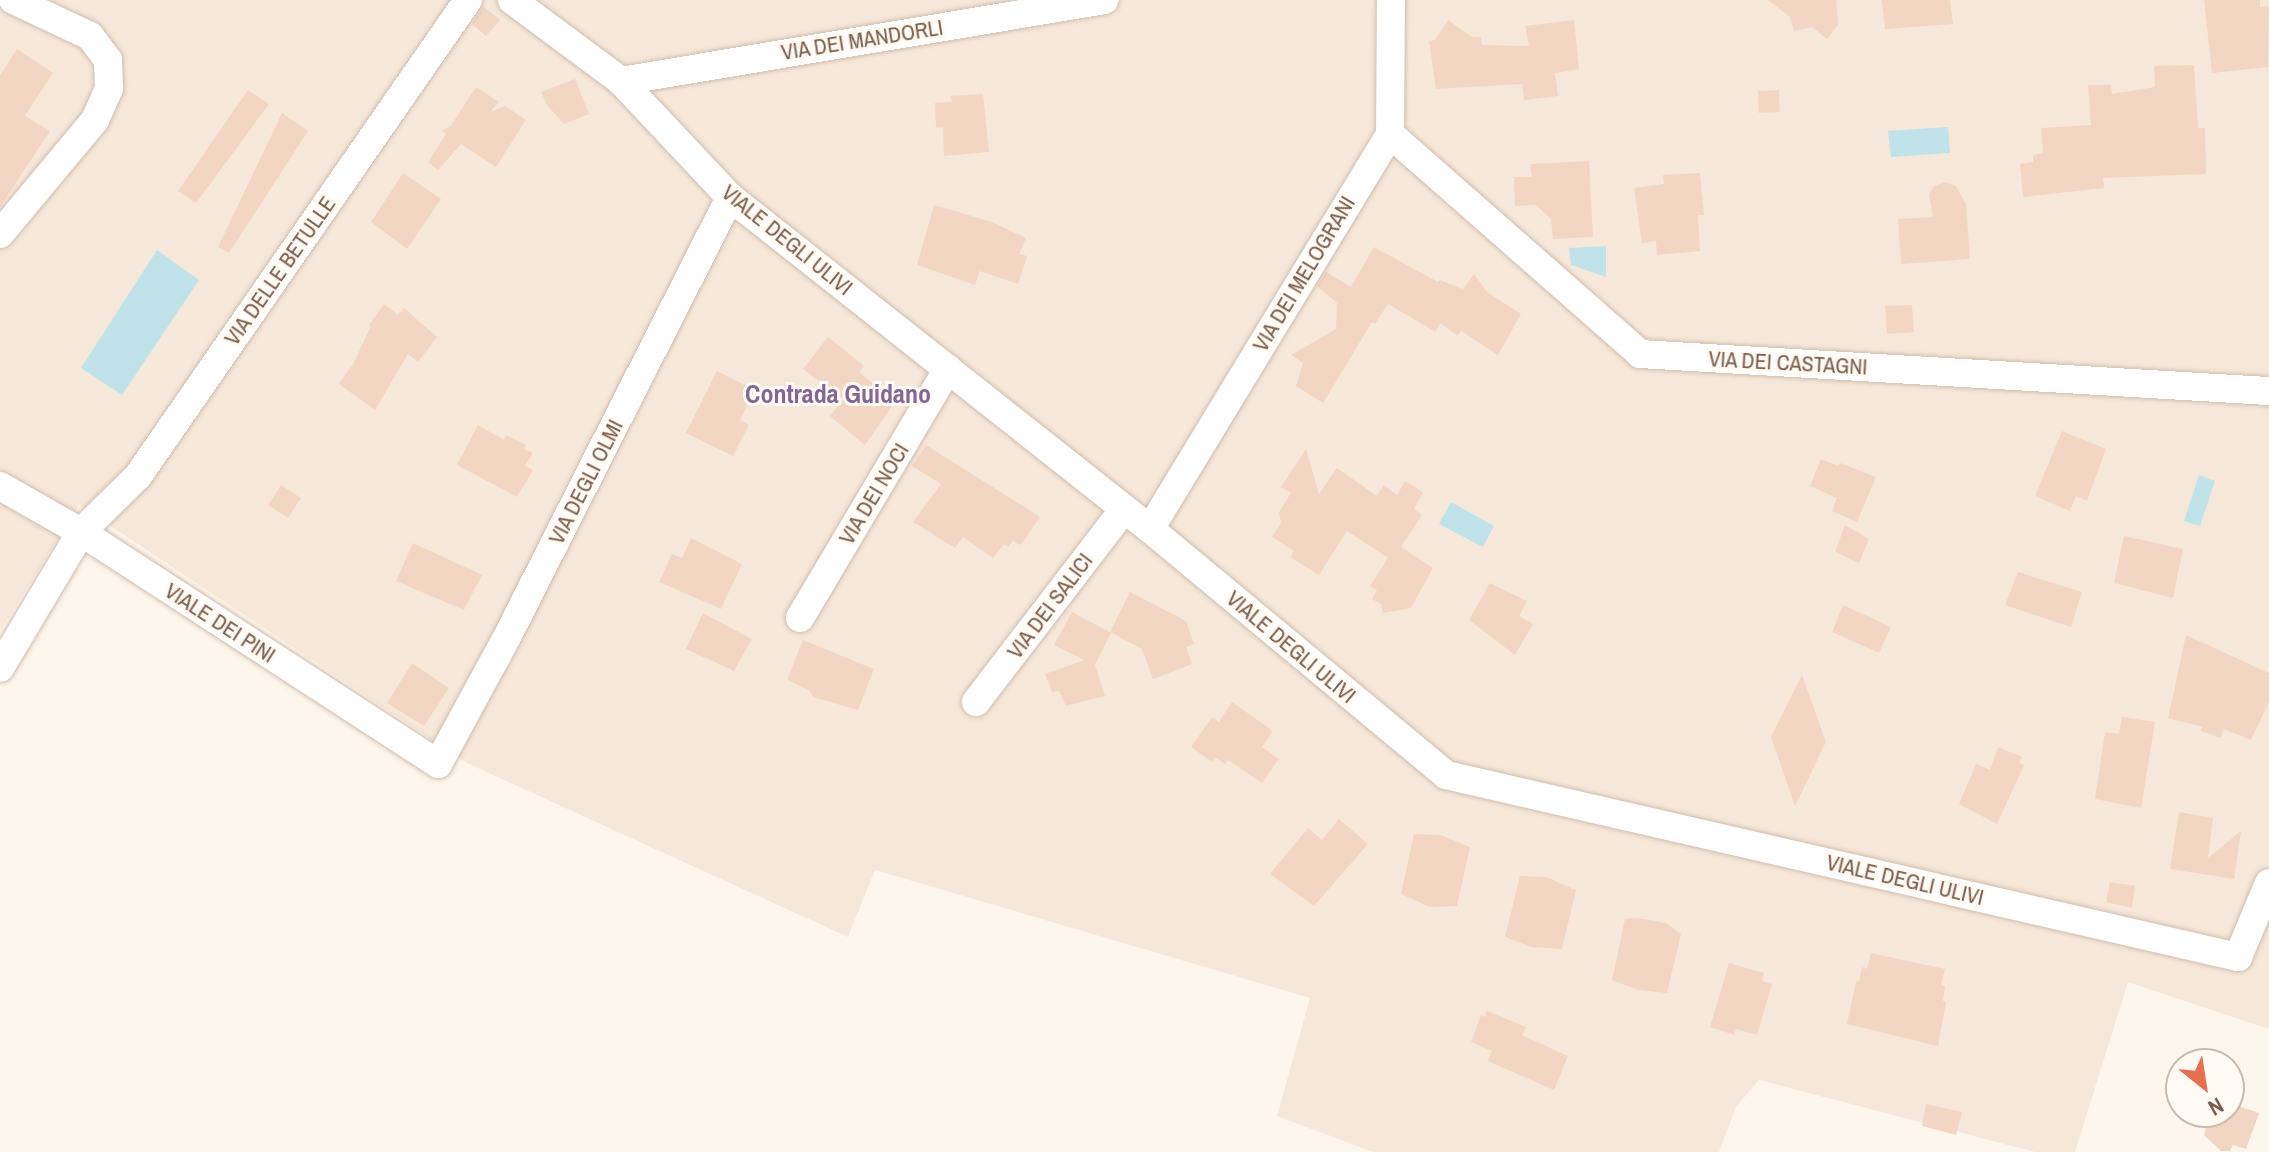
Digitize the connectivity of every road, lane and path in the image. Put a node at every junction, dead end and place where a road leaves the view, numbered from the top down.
1 (13, 0) edge
2 (468, 0) edge
3 (512, 0) edge
4 (1104, 0) edge
5 (1391, 0) edge
6 (621, 81) junction
7 (1390, 134) junction
8 (730, 197) junction
9 (0, 234) edge
10 (948, 369) junction
11 (2269, 391) edge
12 (0, 486) edge
13 (1124, 509) junction
14 (1150, 529) junction
15 (81, 532) junction
16 (800, 618) dead end
17 (0, 668) edge
18 (976, 702) dead end
19 (438, 764) joint
20 (2269, 883) edge

1 - 9 street
2 - 15 street, VIA DELLE BETULLE
3 - 6 street, VIALE DEGLI ULIVI
4 - 6 street, VIA DEI MANDORLI
5 - 7 street
6 - 8 street, VIALE DEGLI ULIVI
7 - 11 street, VIA DEI CASTAGNI
7 - 14 street, VIA DEI MELOGRANI
8 - 10 street, VIALE DEGLI ULIVI
8 - 19 street, VIA DEGLI OLMI
10 - 13 street, VIALE DEGLI ULIVI
10 - 16 street, VIA DEI NOCI
12 - 15 street, VIALE DEI PINI
13 - 14 street, VIALE DEGLI ULIVI
13 - 18 street, VIA DEI SALICI
14 - 20 street, VIALE DEGLI ULIVI
15 - 17 street, VIA DELLE BETULLE
15 - 19 street, VIALE DEI PINI

